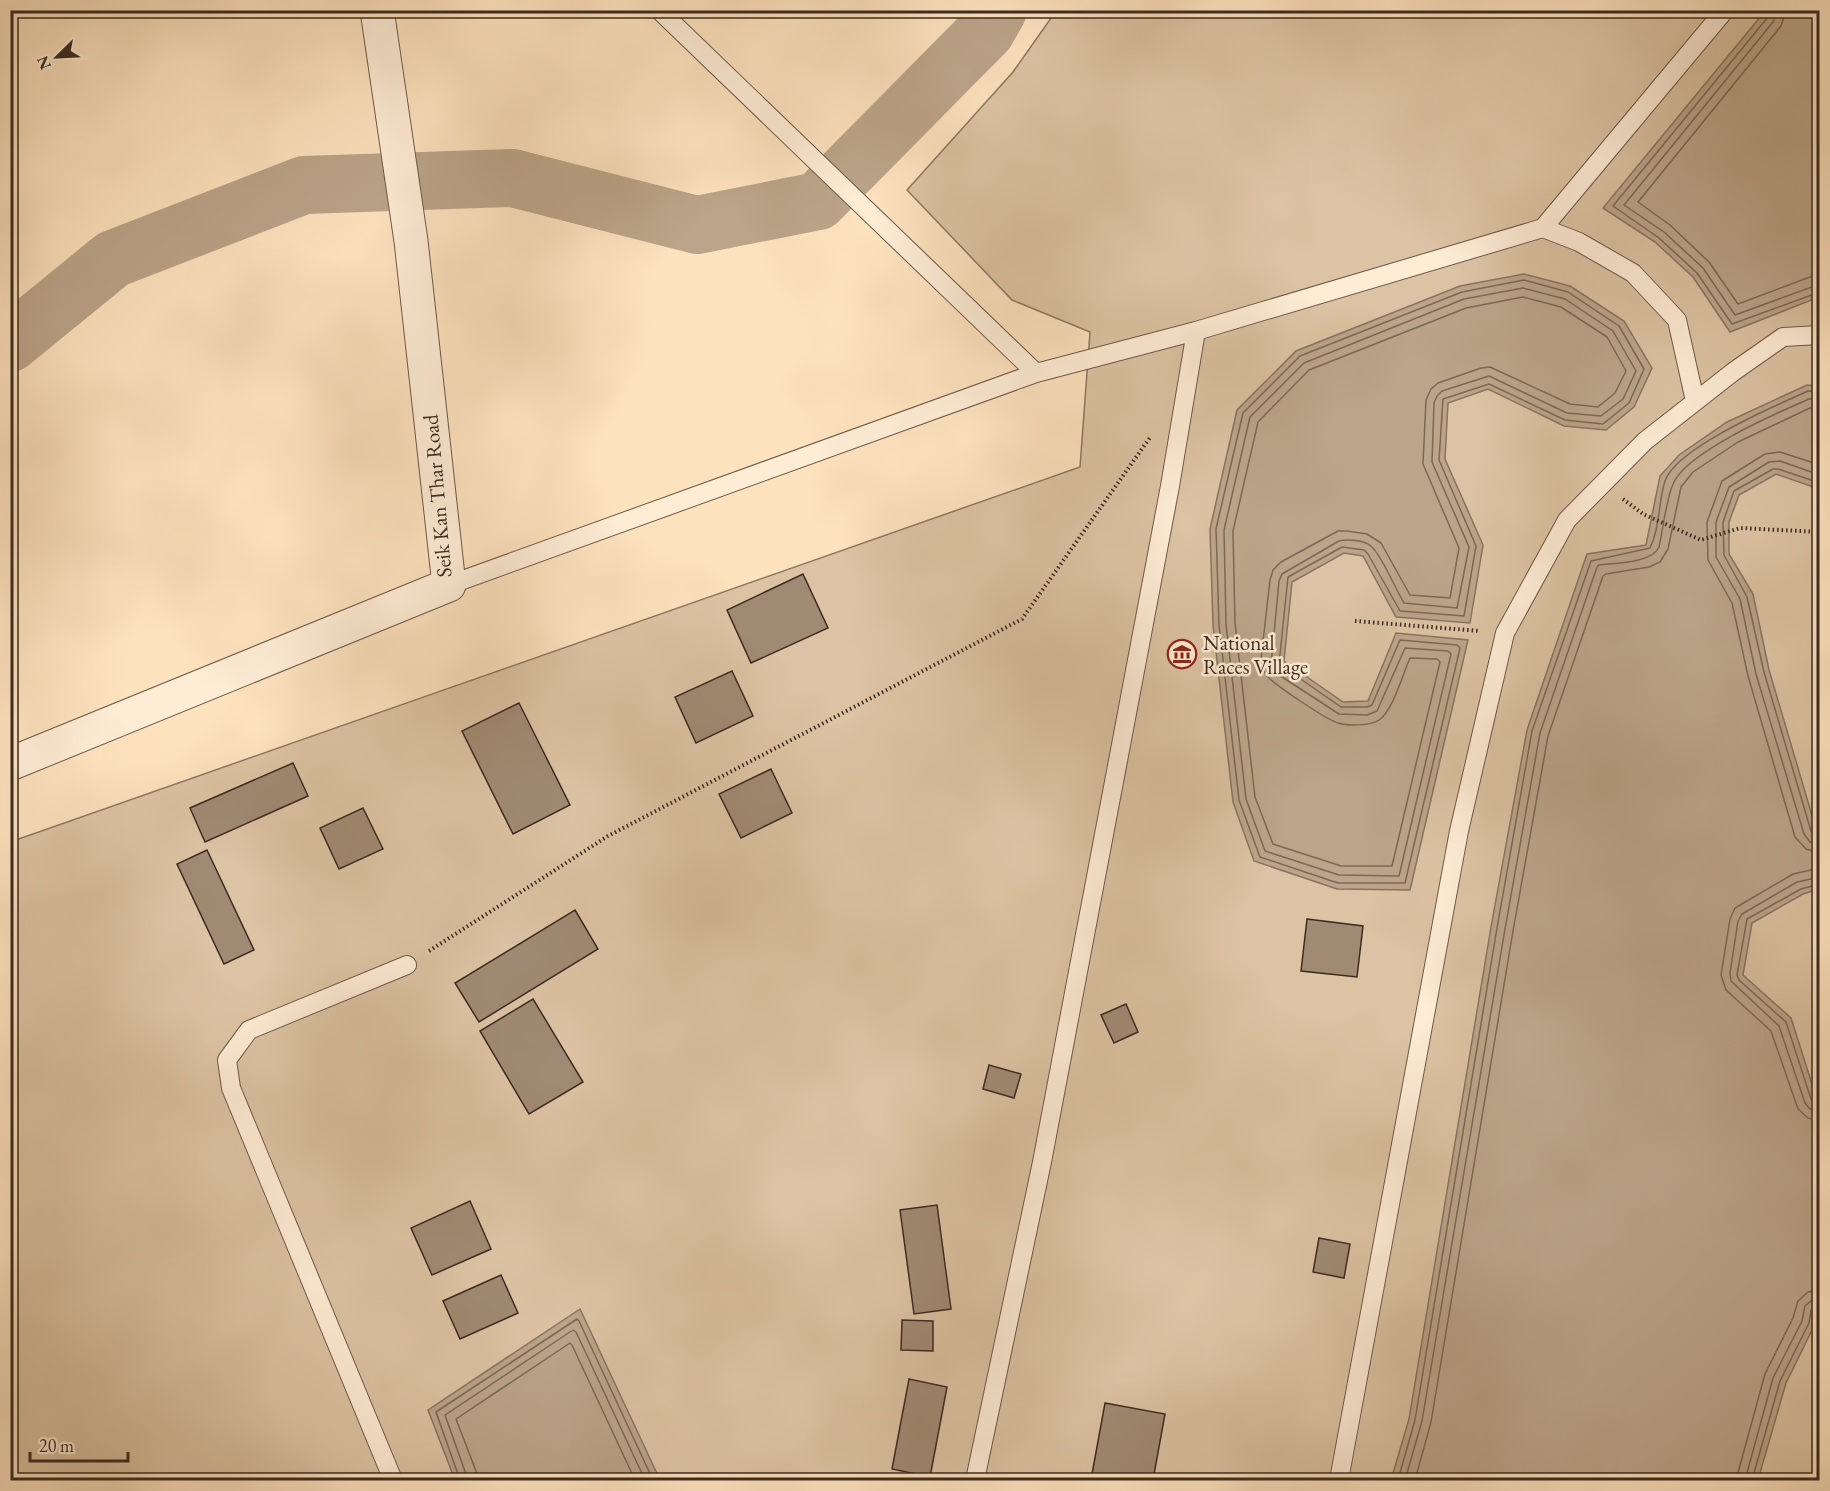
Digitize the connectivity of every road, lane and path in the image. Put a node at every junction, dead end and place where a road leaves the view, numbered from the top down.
1 (377, 10) edge
2 (659, 10) edge
3 (1725, 10) edge
4 (1542, 228) junction
5 (1196, 331) junction
6 (1820, 335) edge
7 (1036, 373) junction
8 (1695, 401) junction
9 (1152, 434) dead end
10 (1643, 514) dead end
11 (1820, 532) edge
12 (449, 585) junction
13 (1355, 621) dead end
14 (1505, 633) junction
15 (10, 764) edge
16 (407, 965) joint
17 (393, 1480) edge
18 (975, 1480) edge
19 (1339, 1480) edge

1 - 12 street, Seik Kan Thar Road
2 - 7 lane
3 - 4 lane
4 - 5 lane
4 - 8 lane
5 - 7 lane
5 - 18 lane
6 - 8 lane
7 - 12 lane
8 - 14 lane
9 - 16 path
10 - 11 path
12 - 15 street, Seik Kan Thar Road
13 - 14 path
14 - 19 lane
16 - 17 lane

